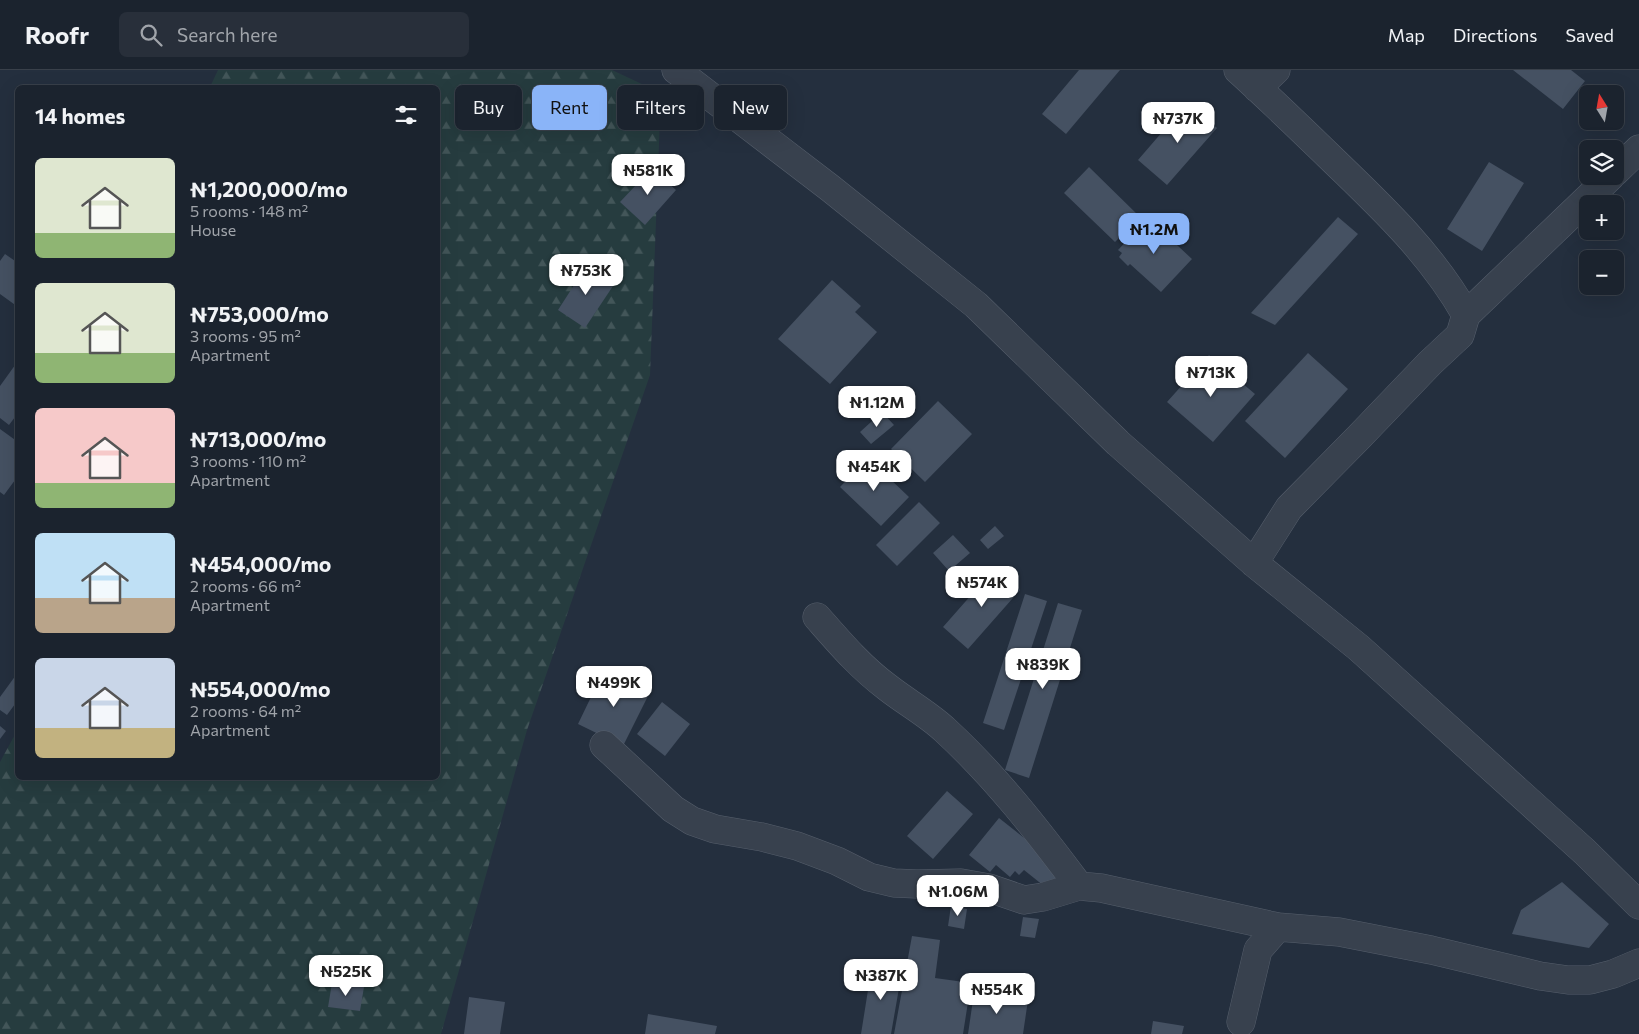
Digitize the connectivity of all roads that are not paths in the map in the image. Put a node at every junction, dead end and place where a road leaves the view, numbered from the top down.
1 (677, 70) edge
2 (1257, 76) edge
3 (1639, 148) edge
4 (1624, 163) edge
5 (1602, 185) edge
6 (1466, 316) junction
7 (1254, 563) junction
8 (817, 617) dead end
9 (604, 745) dead end
10 (1079, 886) junction
11 (1639, 906) edge
12 (1278, 927) junction
13 (1639, 962) edge
14 (1241, 1022) dead end

1 - 7 street
2 - 6 street
3 - 4 street
5 - 6 street
6 - 7 street
7 - 11 street
8 - 10 street
9 - 10 street
10 - 12 street
12 - 13 street
12 - 14 street

